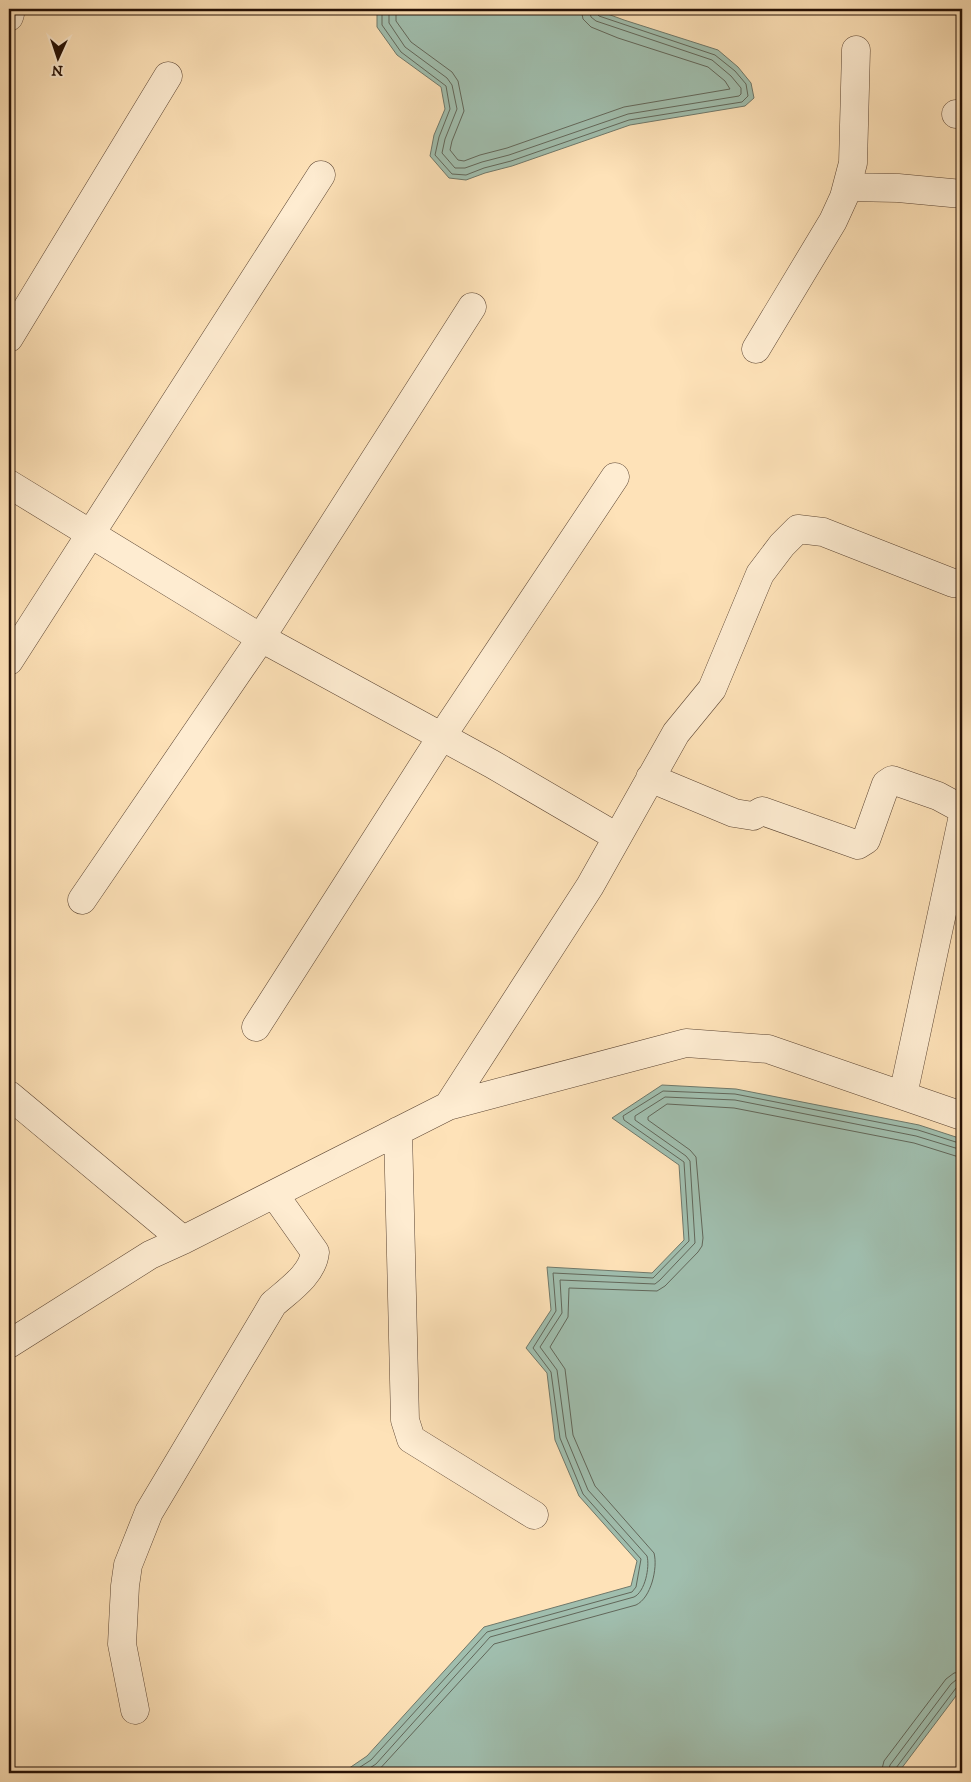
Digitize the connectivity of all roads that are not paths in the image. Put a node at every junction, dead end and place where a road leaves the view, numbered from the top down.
1 (856, 50) dead end
2 (168, 76) dead end
3 (322, 175) dead end
4 (847, 187) junction
5 (962, 194) edge
6 (472, 308) dead end
7 (9, 338) edge
8 (756, 349) dead end
9 (615, 477) dead end
10 (9, 484) edge
11 (90, 534) junction
12 (962, 584) edge
13 (261, 638) junction
14 (9, 662) edge
15 (442, 736) junction
16 (650, 778) junction
17 (962, 809) edge
18 (962, 820) edge
19 (617, 837) junction
20 (82, 900) dead end
21 (256, 1027) dead end
22 (9, 1095) edge
23 (903, 1095) junction
24 (448, 1106) junction
25 (962, 1116) edge
26 (398, 1131) junction
27 (274, 1194) junction
28 (183, 1240) junction
29 (9, 1344) edge
30 (534, 1515) dead end
31 (135, 1710) dead end

1 - 4 street
2 - 7 street
3 - 11 street
4 - 5 street
4 - 8 street
6 - 13 street
9 - 15 street
10 - 11 street
11 - 13 street
11 - 14 street
12 - 16 street
13 - 15 street
13 - 20 street
15 - 19 street
15 - 21 street
16 - 17 street
16 - 19 street
18 - 23 street
19 - 24 street
22 - 28 street
23 - 24 street
23 - 25 street
24 - 26 street
26 - 27 street
26 - 30 street
27 - 28 street
27 - 31 street
28 - 29 street

